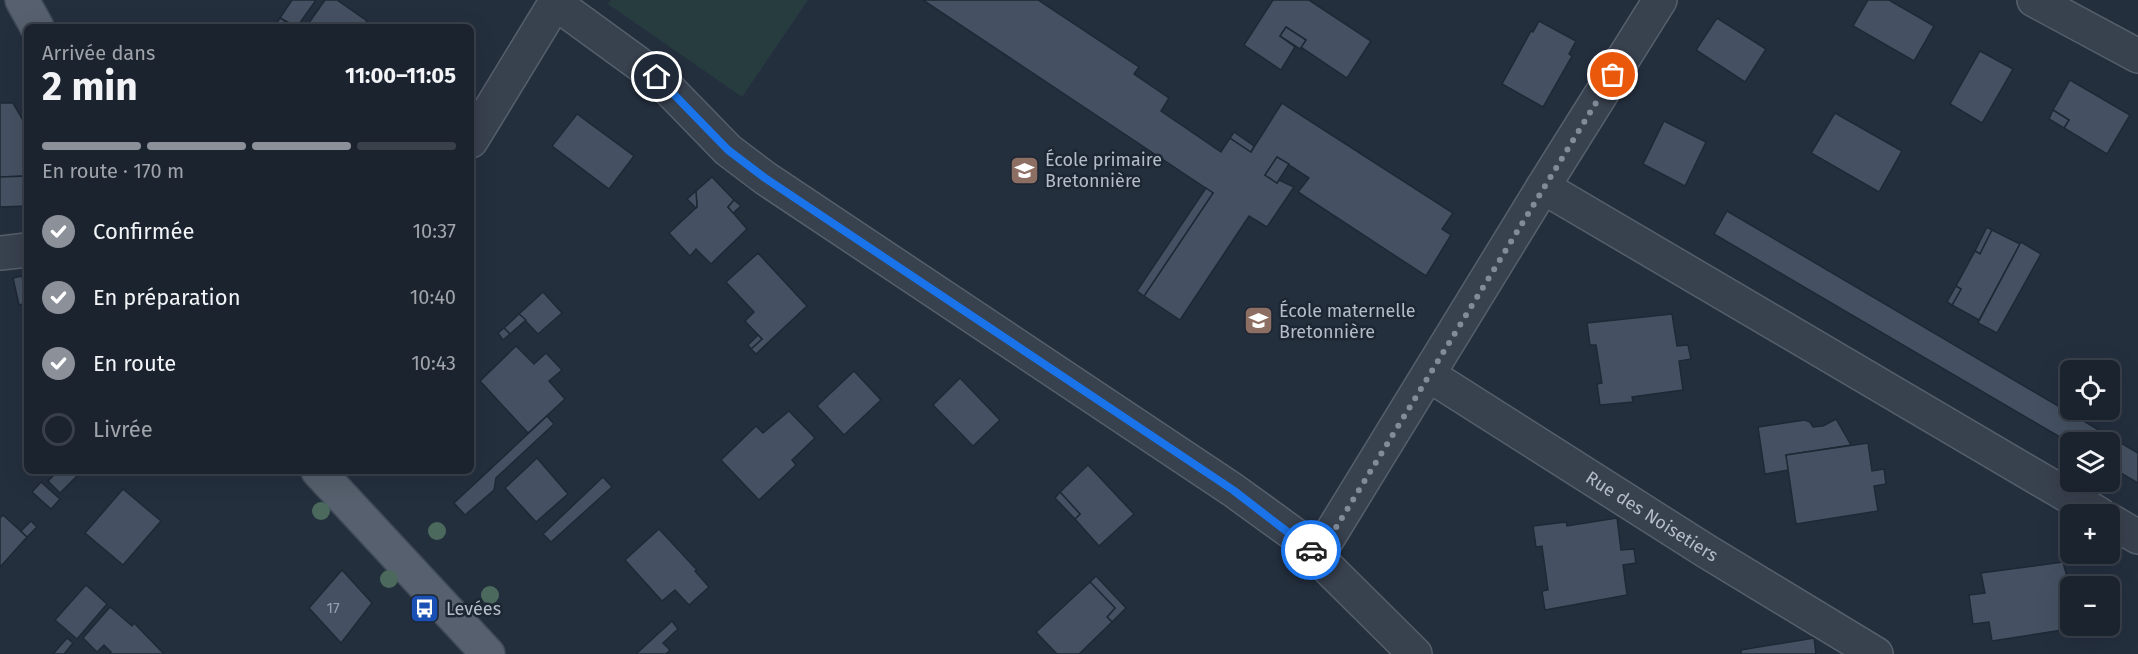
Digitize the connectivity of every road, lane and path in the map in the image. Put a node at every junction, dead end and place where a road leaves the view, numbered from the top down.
1 (21, 0) edge
2 (1660, 0) edge
3 (2034, 0) edge
4 (563, 6) edge
5 (35, 24) edge
6 (2138, 56) edge
7 (474, 137) edge
8 (1543, 187) junction
9 (24, 250) edge
10 (0, 253) edge
11 (1430, 375) junction
12 (321, 474) edge
13 (2082, 504) edge
14 (2120, 526) edge
15 (2138, 537) edge
16 (1317, 556) junction
17 (488, 654) edge
18 (1415, 654) edge
19 (1876, 654) edge

1 - 5 main road
2 - 8 street
3 - 6 street
4 - 7 street
4 - 16 street
8 - 11 street
8 - 13 street
9 - 10 street
11 - 16 street
11 - 19 street, Rue des Noisetiers
12 - 17 main road
14 - 15 street
16 - 18 street

